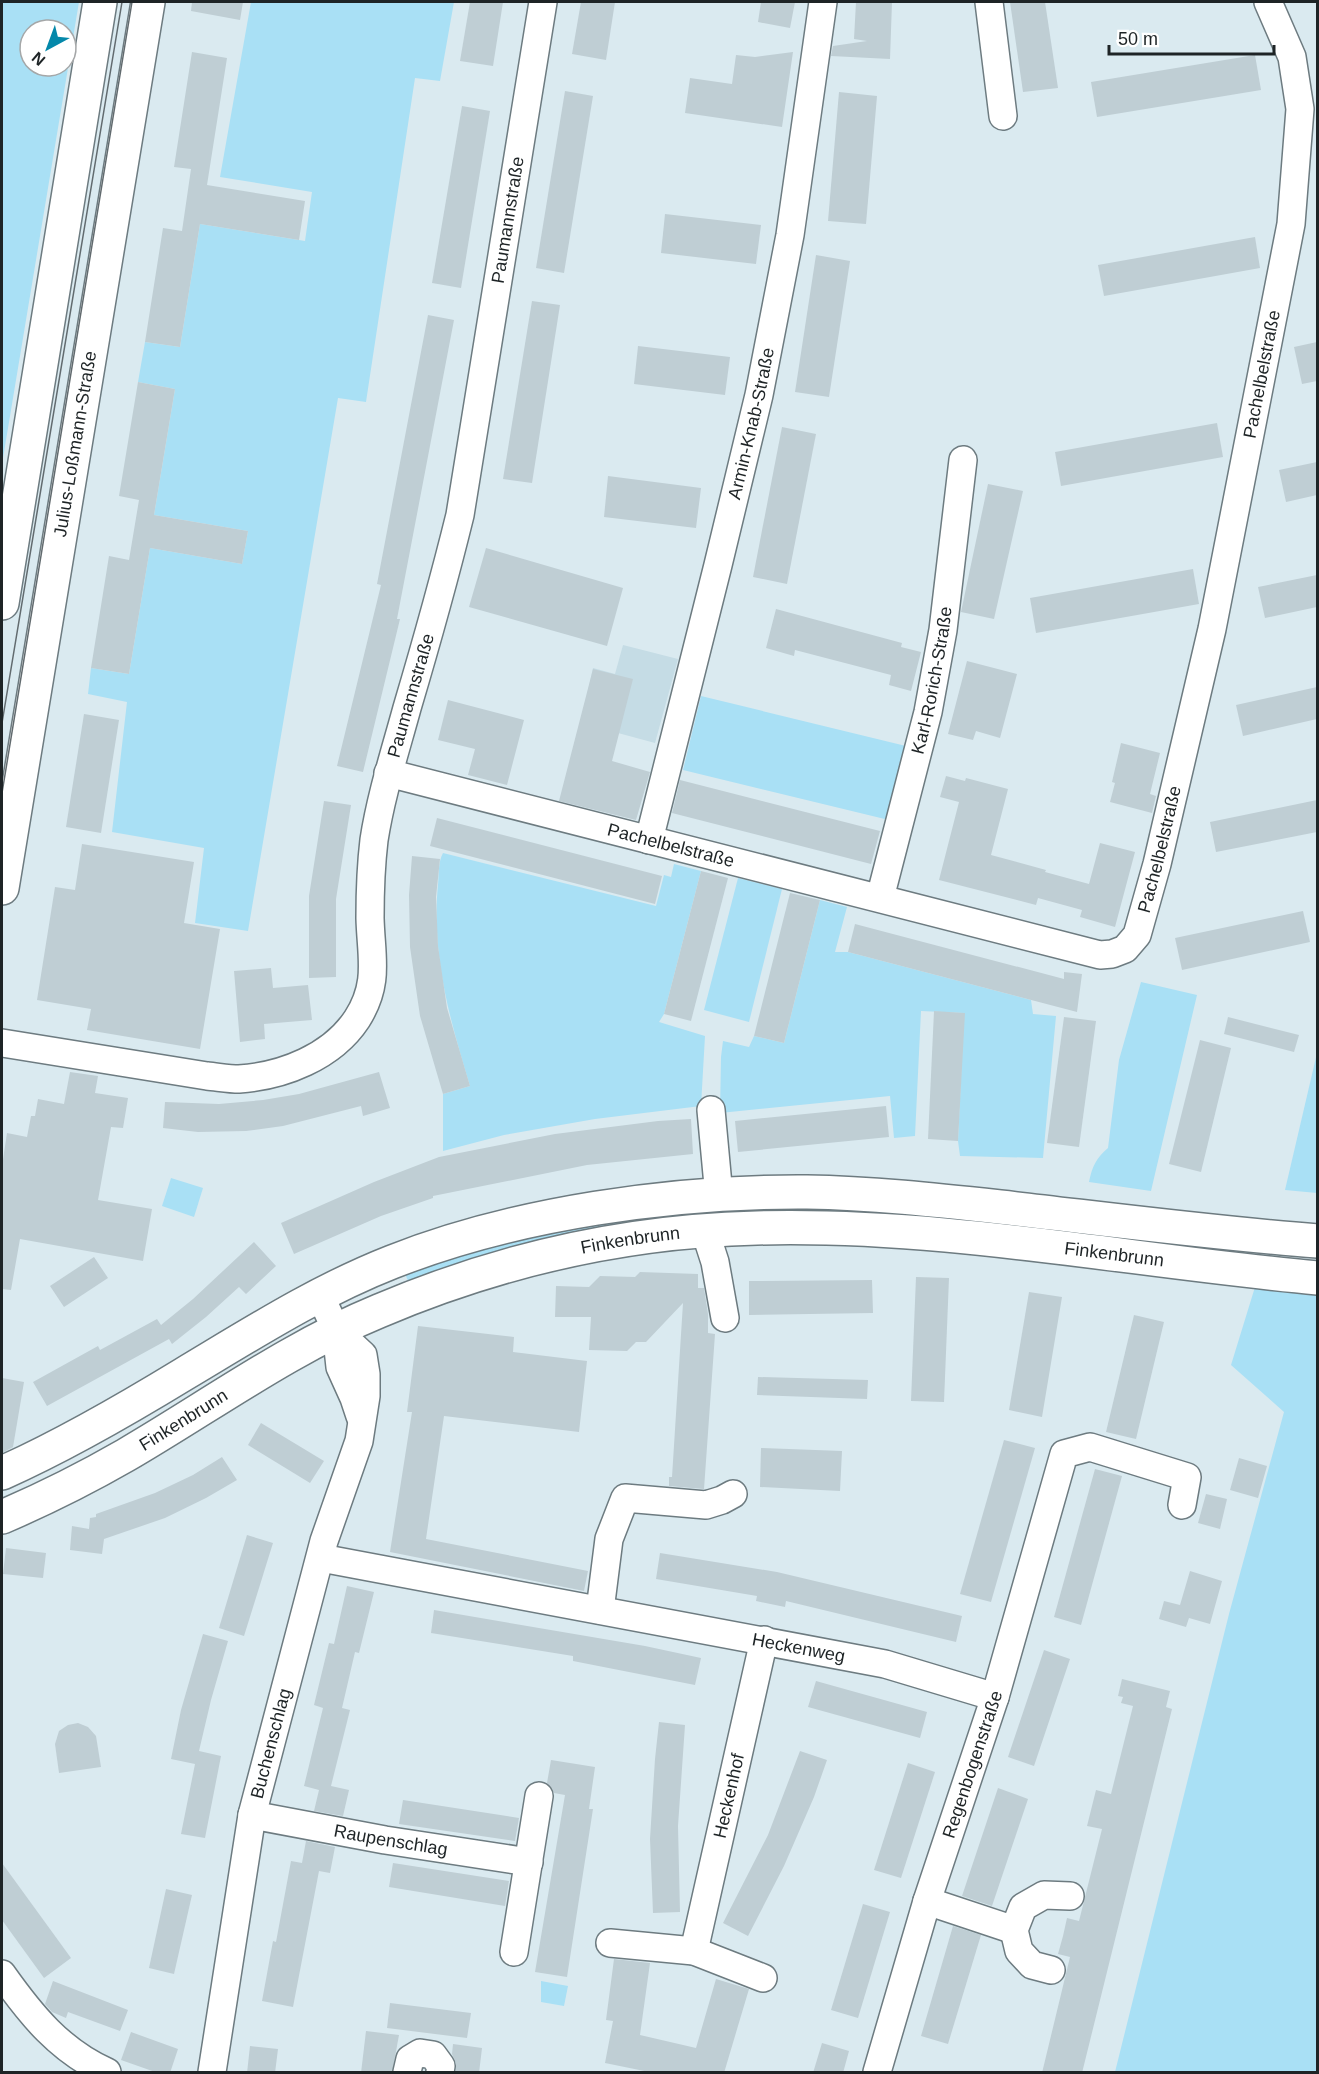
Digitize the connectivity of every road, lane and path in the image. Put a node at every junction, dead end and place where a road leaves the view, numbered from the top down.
1 (100, 2) edge
2 (148, 2) edge
3 (543, 2) edge
4 (823, 2) edge
5 (989, 2) edge
6 (1268, 2) edge
7 (1003, 116) dead end
8 (963, 460) dead end
9 (2, 603) edge
10 (388, 773) junction
11 (649, 840) junction
12 (2, 888) edge
13 (880, 898) junction
14 (2, 1043) edge
15 (711, 1110) dead end
16 (718, 1196) junction
17 (705, 1231) junction
18 (1317, 1241) edge
19 (1317, 1278) edge
20 (320, 1295) junction
21 (725, 1318) dead end
22 (336, 1330) junction
23 (9, 1467) edge
24 (733, 1494) dead end
25 (1182, 1505) dead end
26 (2, 1517) edge
27 (321, 1558) junction
28 (600, 1610) junction
29 (764, 1640) junction
30 (995, 1698) junction
31 (539, 1796) dead end
32 (252, 1815) junction
33 (529, 1862) junction
34 (1070, 1896) dead end
35 (927, 1901) junction
36 (1014, 1930) junction
37 (610, 1943) dead end
38 (694, 1951) junction
39 (514, 1952) dead end
40 (1051, 1970) dead end
41 (2, 1974) edge
42 (764, 1978) dead end
43 (107, 2073) edge
44 (212, 2073) edge
45 (407, 2073) edge
46 (440, 2073) edge
47 (877, 2073) edge

1 - 9 main road
2 - 12 main road, Julius-Loßmann-Straße
3 - 10 street, Paumannstraße
4 - 11 street, Armin-Knab-Straße
5 - 7 street
6 - 13 street, Pachelbelstraße
8 - 13 street, Karl-Rorich-Straße
10 - 11 street, Pachelbelstraße
10 - 14 street, Paumannstraße
11 - 13 street, Pachelbelstraße
15 - 16 street
16 - 18 main road, Finkenbrunn
16 - 20 main road, Finkenbrunn
17 - 19 main road, Finkenbrunn
17 - 21 street
17 - 22 main road, Finkenbrunn
20 - 22 street, Buchenschlag
20 - 23 main road, Finkenbrunn
22 - 26 main road, Finkenbrunn
22 - 27 street, Buchenschlag
24 - 28 street
25 - 30 street, Regenbogenstraße
27 - 28 street, Heckenweg
27 - 32 street, Buchenschlag
28 - 29 street, Heckenweg
29 - 30 street, Heckenweg
29 - 38 street, Heckenhof
30 - 35 street, Regenbogenstraße
31 - 33 street
32 - 33 street, Raupenschlag
32 - 44 street, Buchenschlag
33 - 39 street
34 - 36 street
35 - 36 street
35 - 47 street, Regenbogenstraße
36 - 40 street
37 - 38 street
38 - 42 street
41 - 43 street
45 - 46 street

